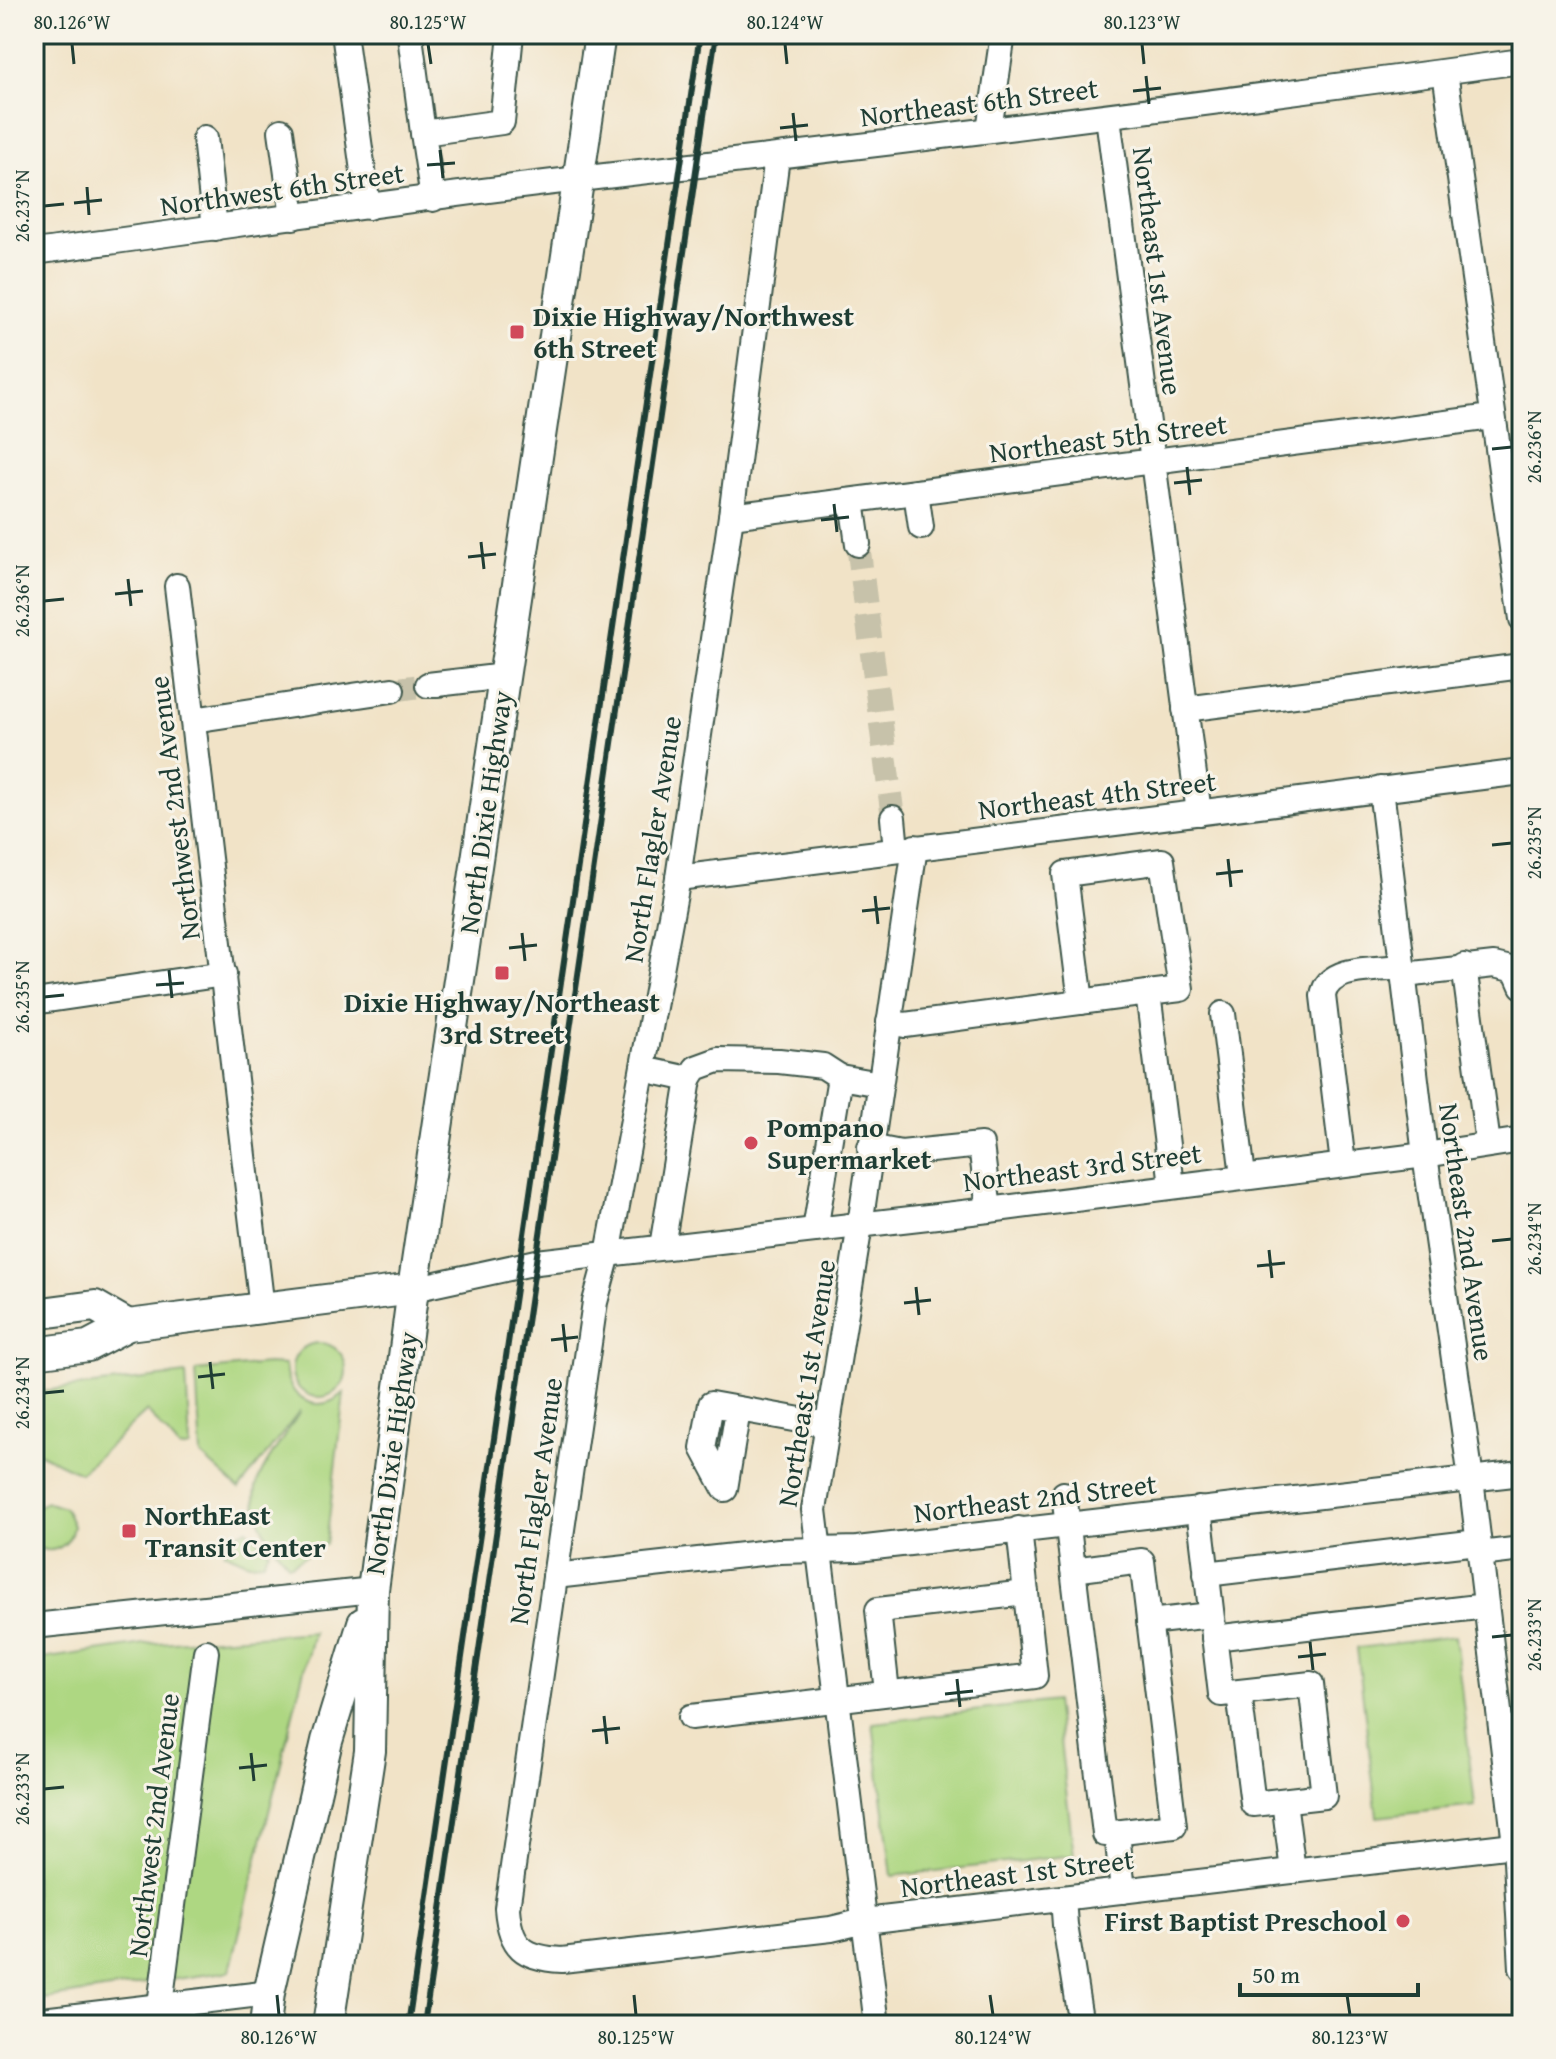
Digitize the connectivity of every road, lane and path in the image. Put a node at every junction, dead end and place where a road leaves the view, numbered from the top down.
1 (511, 34) edge
2 (600, 34) edge
3 (1003, 34) edge
4 (410, 36) dead end
5 (345, 40) dead end
6 (1522, 61) edge
7 (1445, 72) junction
8 (1108, 117) junction
9 (989, 130) junction
10 (281, 131) dead end
11 (423, 133) junction
12 (205, 138) dead end
13 (777, 157) junction
14 (578, 179) junction
15 (433, 199) junction
16 (368, 207) junction
17 (293, 217) junction
18 (215, 228) junction
19 (34, 252) edge
20 (1492, 417) junction
21 (1152, 462) junction
22 (916, 492) junction
23 (852, 501) junction
24 (731, 516) junction
25 (921, 527) dead end
26 (858, 544) tunnel mouth
27 (177, 586) dead end
28 (1522, 619) edge
29 (1522, 666) edge
30 (505, 676) junction
31 (428, 685) tunnel mouth
32 (392, 690) tunnel mouth
33 (1185, 709) junction
34 (193, 720) junction
35 (1522, 772) edge
36 (1381, 789) junction
37 (1199, 813) junction
38 (893, 818) tunnel mouth
39 (1156, 818) junction
40 (906, 848) junction
41 (1162, 861) junction
42 (678, 878) junction
43 (1464, 966) junction
44 (1403, 971) junction
45 (224, 974) junction
46 (1522, 986) edge
47 (1148, 993) junction
48 (34, 1002) edge
49 (1081, 1002) junction
50 (1223, 1014) dead end
51 (889, 1022) junction
52 (643, 1069) junction
53 (840, 1077) junction
54 (689, 1079) junction
55 (880, 1084) junction
56 (1522, 1140) edge
57 (1488, 1144) junction
58 (870, 1147) junction
59 (1425, 1155) junction
60 (1343, 1164) junction
61 (1243, 1176) junction
62 (1172, 1185) junction
63 (989, 1210) junction
64 (860, 1225) junction
65 (815, 1230) junction
66 (662, 1247) junction
67 (608, 1254) junction
68 (413, 1289) junction
69 (262, 1309) junction
70 (34, 1314) edge
71 (128, 1325) junction
72 (34, 1353) edge
73 (738, 1410) dead end
74 (828, 1425) junction
75 (1522, 1473) edge
76 (1471, 1479) junction
77 (1064, 1494) dead end
78 (1199, 1509) junction
79 (1068, 1523) junction
80 (1019, 1529) junction
81 (1479, 1548) junction
82 (1522, 1549) edge
83 (818, 1551) junction
84 (1073, 1570) junction
85 (1206, 1574) junction
86 (555, 1576) junction
87 (373, 1590) junction
88 (1026, 1593) junction
89 (1486, 1606) junction
90 (1149, 1622) junction
91 (34, 1626) edge
92 (1213, 1626) junction
93 (206, 1652) dead end
94 (887, 1692) junction
95 (1239, 1693) junction
96 (836, 1698) junction
97 (691, 1717) dead end
98 (1284, 1801) junction
99 (1117, 1833) junction
100 (1519, 1844) edge
101 (1293, 1871) junction
102 (1123, 1891) junction
103 (1063, 1898) junction
104 (865, 1921) junction
105 (521, 1950) joint
106 (1522, 1968) edge
107 (269, 1993) junction
108 (160, 2005) junction
109 (34, 2021) edge
110 (265, 2025) edge
111 (328, 2025) edge
112 (877, 2025) edge
113 (1081, 2025) edge

1 - 11 street
2 - 14 main road, North Dixie Highway
3 - 9 street
4 - 11 street
5 - 16 street
6 - 7 street, Northeast 6th Street
7 - 8 street, Northeast 6th Street
7 - 20 street
8 - 9 street, Northeast 6th Street
8 - 21 street, Northeast 1st Avenue
9 - 13 street, Northeast 6th Street
10 - 17 street
11 - 15 street
12 - 18 street
13 - 14 street, Northwest 6th Street
13 - 24 street, North Flagler Avenue
14 - 15 street, Northwest 6th Street
14 - 30 main road, North Dixie Highway
15 - 16 street, Northwest 6th Street
16 - 17 street, Northwest 6th Street
17 - 18 street, Northwest 6th Street
18 - 19 street, Northwest 6th Street
20 - 21 street, Northeast 5th Street
20 - 28 street
21 - 22 street, Northeast 5th Street
21 - 33 street, Northeast 1st Avenue
22 - 23 street, Northeast 5th Street
22 - 25 street
23 - 24 street, Northeast 5th Street
23 - 26 street
24 - 42 street, North Flagler Avenue
27 - 34 street, Northwest 2nd Avenue
29 - 33 street
30 - 31 street
30 - 68 main road, North Dixie Highway
32 - 34 street
33 - 37 street, Northeast 1st Avenue
34 - 45 street, Northwest 2nd Avenue
35 - 36 street, Northeast 4th Street
36 - 37 street, Northeast 4th Street
36 - 44 street, Northeast 2nd Avenue
37 - 39 street, Northeast 4th Street
38 - 40 street, Northeast 1st Avenue
39 - 40 street, Northeast 4th Street
39 - 41 street
40 - 42 street, Northeast 4th Street
40 - 51 street, Northeast 1st Avenue
41 - 47 street
41 - 49 street
42 - 52 street, North Flagler Avenue
43 - 44 street
43 - 46 street
43 - 57 street
44 - 59 street, Northeast 2nd Avenue
44 - 60 street
45 - 48 street
45 - 69 street, Northwest 2nd Avenue
47 - 49 street
47 - 62 street
49 - 51 street
50 - 61 street
51 - 55 street, Northeast 1st Avenue
52 - 54 street
52 - 67 street, North Flagler Avenue
53 - 54 street
53 - 55 street
53 - 65 street
54 - 66 street
55 - 58 street, Northeast 1st Avenue
56 - 57 street, Northeast 3rd Street
57 - 59 street, Northeast 3rd Street
58 - 63 street
58 - 64 street, Northeast 1st Avenue
59 - 60 street, Northeast 3rd Street
59 - 76 street, Northeast 2nd Avenue
60 - 61 street, Northeast 3rd Street
61 - 62 street, Northeast 3rd Street
62 - 63 street, Northeast 3rd Street
63 - 64 street, Northeast 3rd Street
64 - 65 street, Northeast 3rd Street
64 - 74 street, Northeast 1st Avenue
65 - 66 street, Northeast 3rd Street
66 - 67 street, Northeast 3rd Street
67 - 68 street, Northeast 3rd Street
67 - 86 street, North Flagler Avenue
68 - 69 main road
68 - 87 main road, North Dixie Highway
69 - 71 main road
70 - 71 main road
71 - 72 main road
73 - 74 street
74 - 83 street, Northeast 1st Avenue
75 - 76 street, Northeast 2nd Street
76 - 78 street, Northeast 2nd Street
76 - 81 street, Northeast 2nd Avenue
77 - 79 street
78 - 79 street, Northeast 2nd Street
78 - 85 street
79 - 80 street, Northeast 2nd Street
79 - 84 street
80 - 83 street, Northeast 2nd Street
80 - 88 street
81 - 82 street
81 - 85 street
81 - 89 street, Northeast 2nd Avenue
83 - 86 street, Northeast 2nd Street
83 - 96 street, Northeast 1st Avenue
84 - 90 street
84 - 99 street
85 - 92 street
86 - 105 street, North Flagler Avenue
87 - 91 street
87 - 107 main road, North Dixie Highway
87 - 111 main road, North Dixie Highway
88 - 94 street
88 - 94 street
89 - 92 street
89 - 100 street, Northeast 2nd Avenue
90 - 92 street
90 - 99 street
92 - 95 street
93 - 108 street, Northwest 2nd Avenue
94 - 96 street
95 - 98 street
95 - 98 street
96 - 97 street
96 - 104 street, Northeast 1st Avenue
98 - 101 street
99 - 102 street
100 - 101 street, Northeast 1st Street
100 - 106 street, Northeast 2nd Avenue
101 - 102 street, Northeast 1st Street
102 - 103 street, Northeast 1st Street
103 - 104 street, Northeast 1st Street
103 - 113 street
104 - 105 street, Northeast 1st Street
104 - 112 street, Northeast 1st Avenue
107 - 108 street
107 - 110 main road, North Dixie Highway
108 - 109 street

